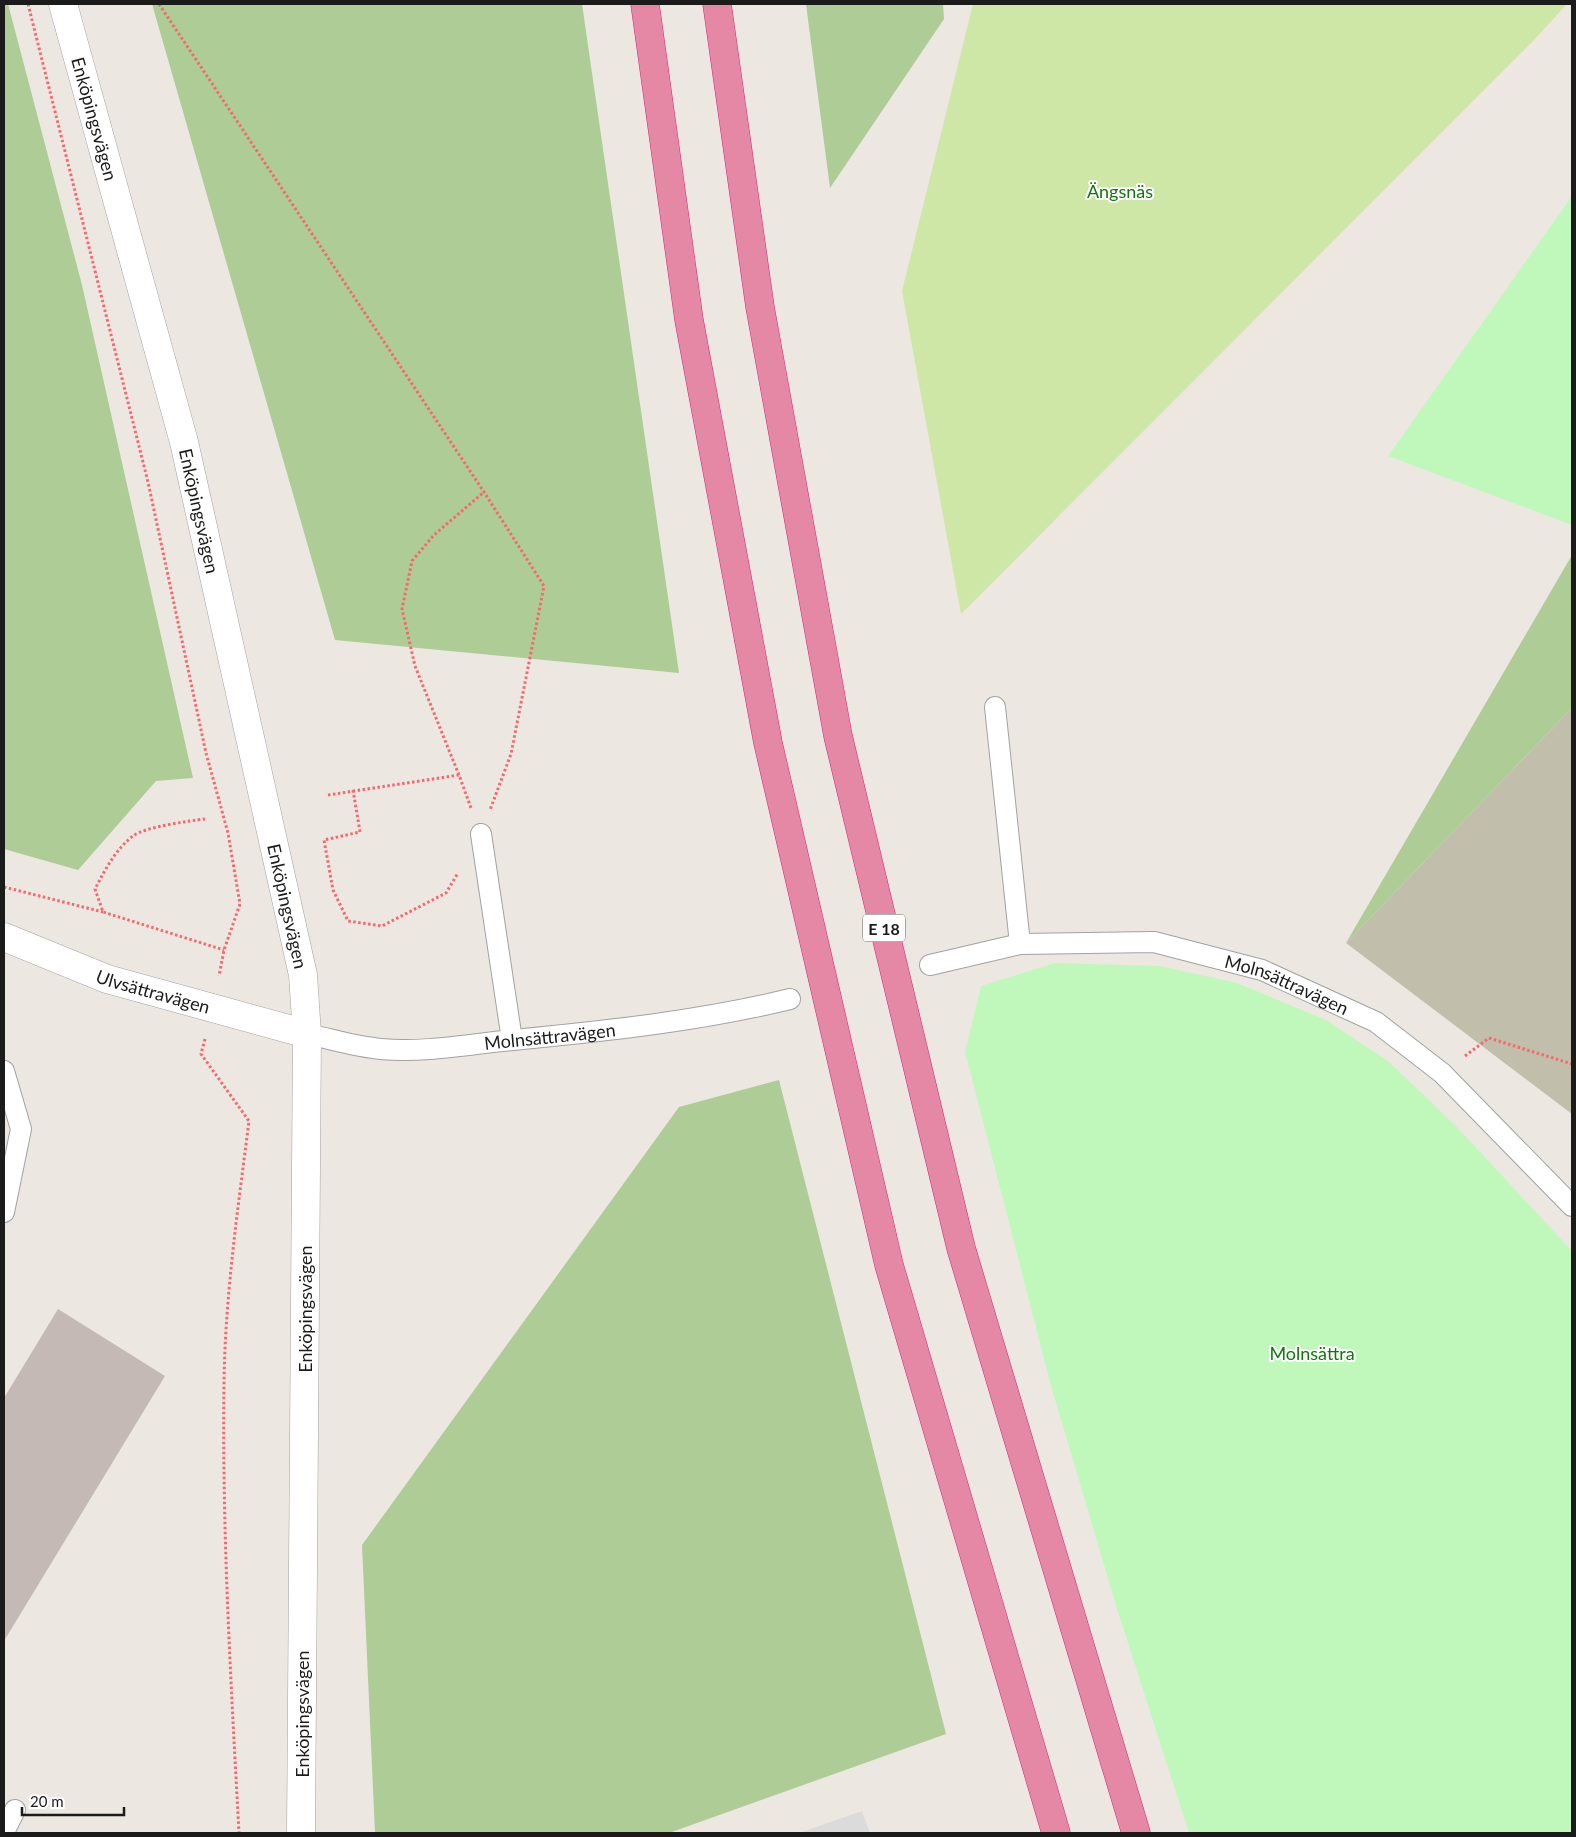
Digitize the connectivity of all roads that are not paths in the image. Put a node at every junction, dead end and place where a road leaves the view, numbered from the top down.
1 (63, 4) edge
2 (645, 4) edge
3 (717, 4) edge
4 (995, 707) dead end
5 (481, 834) road end
6 (4, 937) edge
7 (1020, 944) junction
8 (930, 965) dead end
9 (790, 999) dead end
10 (307, 1034) junction
11 (512, 1040) junction
12 (4, 1071) edge
13 (1572, 1206) edge
14 (4, 1212) edge
15 (15, 1810) dead end
16 (4, 1832) edge
17 (301, 1833) edge
18 (1056, 1833) edge
19 (1136, 1833) edge

1 - 10 street, Enköpingsvägen
2 - 18 highway
3 - 19 highway, E 18
4 - 7 lane
5 - 11 lane
6 - 10 street, Ulvsättravägen
7 - 8 lane, Molnsättravägen
7 - 13 lane, Molnsättravägen
9 - 11 lane, Molnsättravägen
10 - 11 lane, Molnsättravägen
10 - 17 street, Enköpingsvägen
12 - 14 lane
15 - 16 lane

